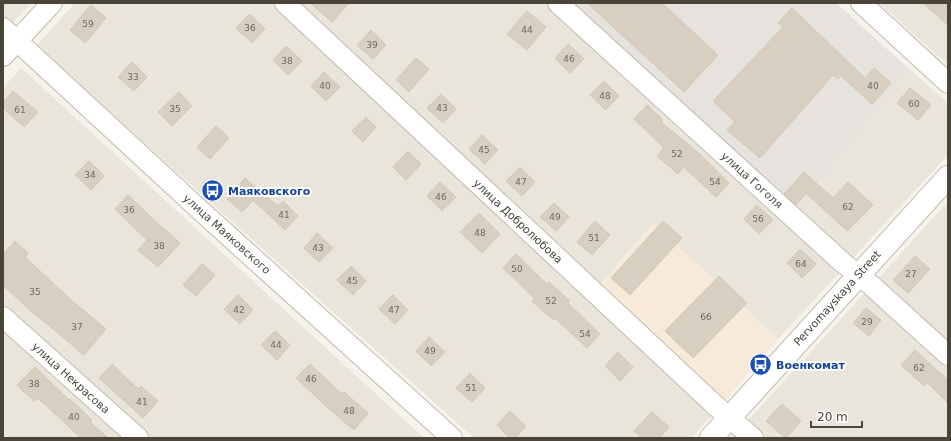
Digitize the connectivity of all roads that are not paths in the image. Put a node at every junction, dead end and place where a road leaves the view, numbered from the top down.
1 (52, 3) edge
2 (285, 3) edge
3 (558, 3) edge
4 (861, 3) edge
5 (10, 34) edge
6 (3, 56) edge
7 (948, 83) edge
8 (948, 176) edge
9 (858, 275) junction
10 (3, 317) edge
11 (948, 355) edge
12 (730, 417) junction
13 (138, 438) edge
14 (452, 438) edge
15 (711, 438) edge
16 (752, 438) edge

1 - 5 street
2 - 12 street, улица Добролюбова
3 - 9 street, улица Гоголя
4 - 7 street
5 - 6 street
5 - 14 street, улица Маяковского
8 - 9 street, Pervomayskaya Street
9 - 11 street, улица Гоголя
9 - 12 street, Pervomayskaya Street
10 - 13 street, улица Некрасова
12 - 15 street, Pervomayskaya Street
12 - 16 street, улица Добролюбова

